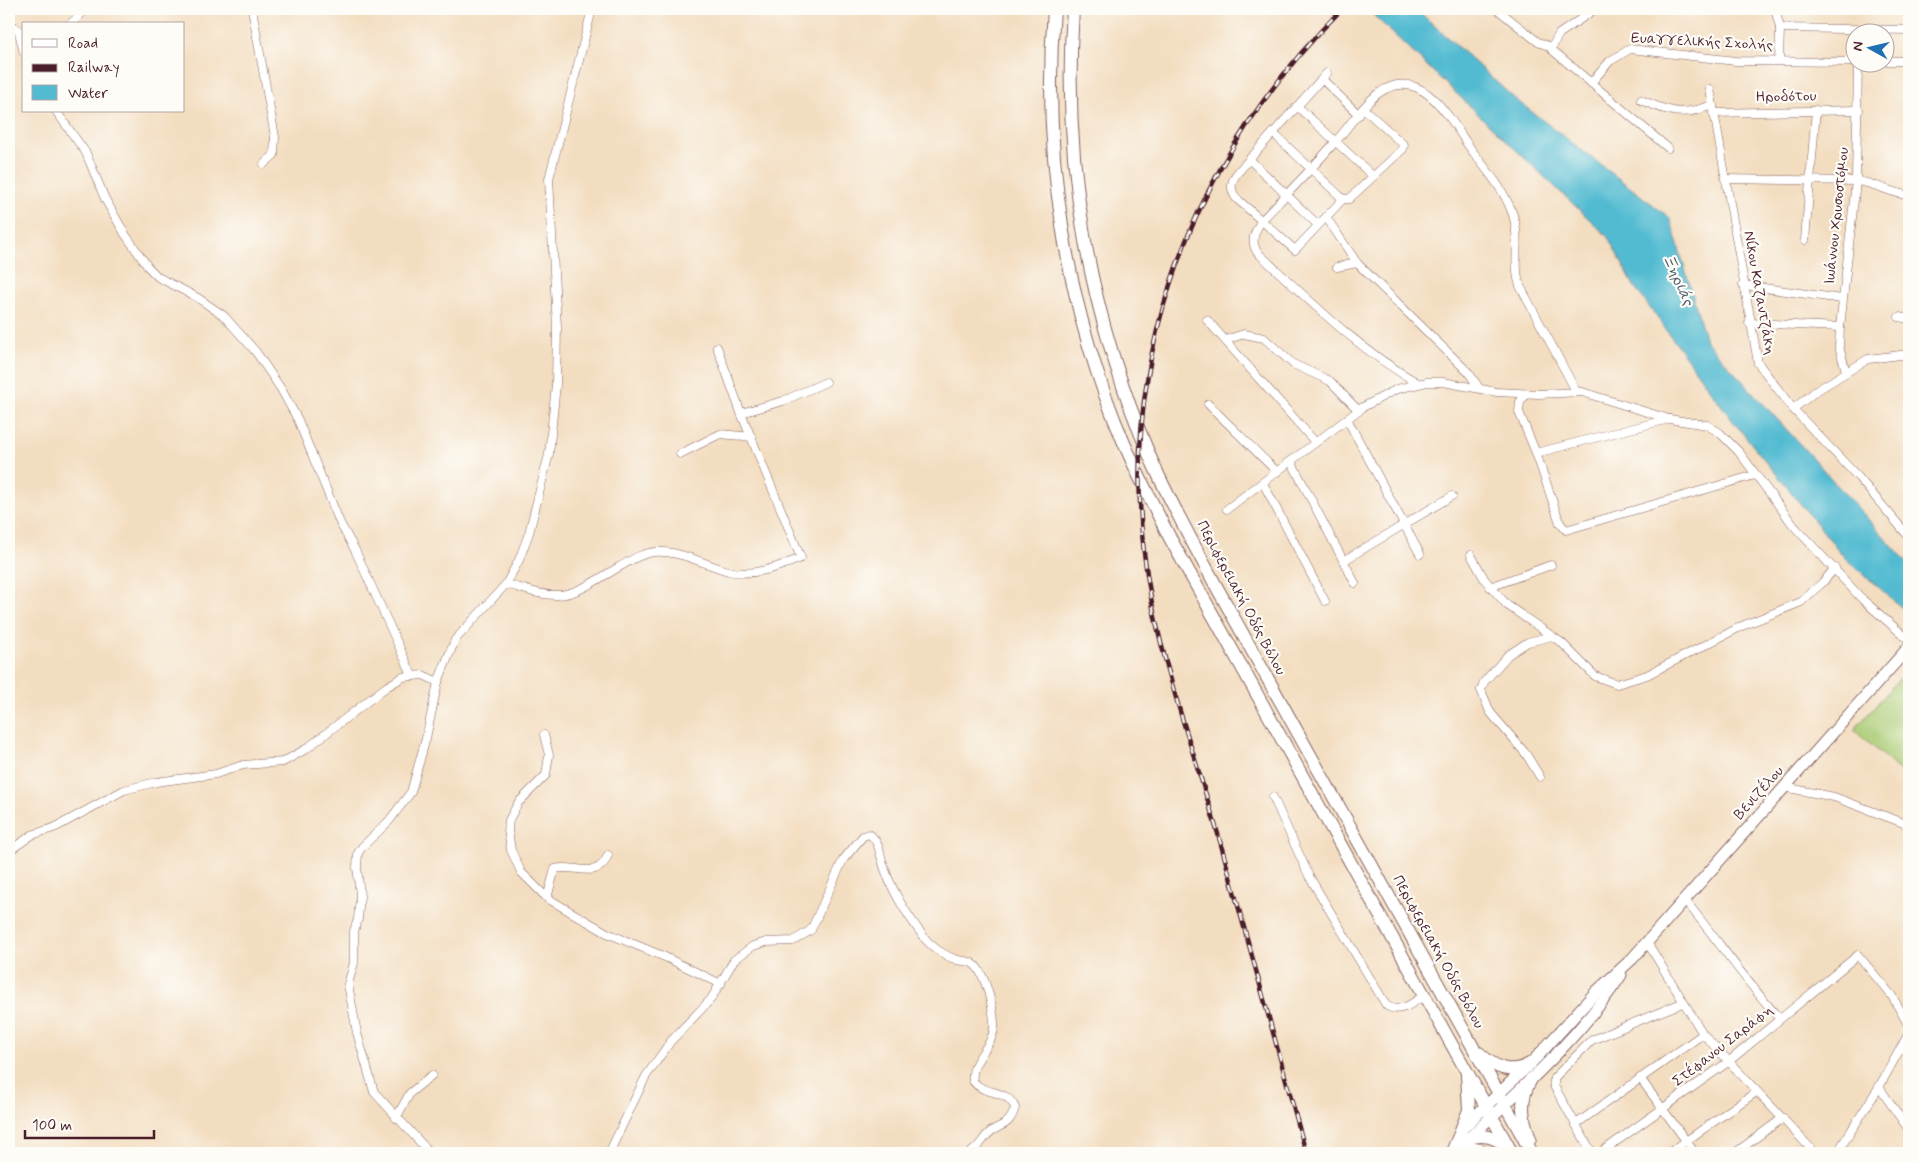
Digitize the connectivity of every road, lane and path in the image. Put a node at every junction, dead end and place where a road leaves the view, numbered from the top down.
1 (87, 9) edge
2 (252, 9) edge
3 (592, 9) edge
4 (1054, 9) edge
5 (1073, 9) edge
6 (1497, 9) edge
7 (1595, 9) edge
8 (1775, 9) edge
9 (72, 22) edge
10 (9, 23) edge
11 (1780, 28) junction
12 (1896, 30) edge
13 (1909, 30) edge
14 (1846, 31) edge
15 (21, 33) edge
16 (1551, 47) junction
17 (1779, 60) junction
18 (1909, 61) edge
19 (1846, 62) edge
20 (1896, 62) edge
21 (1857, 72) edge
22 (1591, 83) junction
23 (1710, 89) dead end
24 (1641, 100) dead end
25 (1297, 106) junction
26 (1712, 109) junction
27 (1816, 110) junction
28 (1859, 110) junction
29 (57, 112) edge
30 (1361, 112) junction
31 (1273, 133) junction
32 (1336, 142) junction
33 (1668, 148) dead end
34 (1249, 159) junction
35 (264, 164) dead end
36 (1311, 168) junction
37 (1373, 176) junction
38 (1725, 179) junction
39 (1812, 179) junction
40 (1856, 181) junction
41 (1286, 195) junction
42 (1909, 196) edge
43 (1343, 199) junction
44 (1326, 217) junction
45 (1261, 221) junction
46 (1318, 225) junction
47 (1805, 240) dead end
48 (1357, 263) junction
49 (1337, 267) dead end
50 (1743, 285) junction
51 (1842, 299) junction
52 (1899, 317) dead end
53 (1909, 319) edge
54 (1207, 320) dead end
55 (1750, 323) junction
56 (1840, 327) junction
57 (1225, 340) junction
58 (717, 347) dead end
59 (1909, 354) edge
60 (1846, 371) junction
61 (826, 382) dead end
62 (1418, 383) junction
63 (1478, 388) junction
64 (1576, 391) junction
65 (1526, 394) junction
66 (1208, 404) dead end
67 (1793, 409) junction
68 (1359, 410) junction
69 (741, 414) junction
70 (1668, 419) junction
71 (1347, 420) junction
72 (752, 437) junction
73 (1315, 442) junction
74 (1536, 453) junction
75 (680, 454) dead end
76 (1291, 461) junction
77 (1277, 472) junction
78 (1755, 475) junction
79 (1263, 482) junction
80 (1452, 496) dead end
81 (1227, 510) dead end
82 (1403, 523) junction
83 (1909, 537) edge
84 (1420, 554) dead end
85 (1471, 554) dead end
86 (1343, 561) junction
87 (1551, 565) dead end
88 (1835, 568) junction
89 (1355, 583) dead end
90 (506, 584) junction
91 (1490, 588) junction
92 (1325, 602) dead end
93 (1552, 636) junction
94 (1909, 640) edge
95 (1909, 647) edge
96 (412, 675) junction
97 (438, 682) junction
98 (544, 735) dead end
99 (1540, 777) dead end
100 (1784, 787) junction
101 (1273, 797) dead end
102 (1909, 825) edge
103 (9, 851) edge
104 (608, 855) dead end
105 (547, 898) junction
106 (1684, 900) junction
107 (1647, 942) junction
108 (1632, 959) junction
109 (721, 984) junction
110 (1424, 995) junction
111 (1682, 1003) junction
112 (1780, 1019) junction
113 (1909, 1026) edge
114 (1909, 1032) edge
115 (1703, 1034) junction
116 (1474, 1048) junction
117 (1728, 1062) junction
118 (1530, 1064) junction
119 (1465, 1068) junction
120 (432, 1075) dead end
121 (1640, 1078) junction
122 (1531, 1079) junction
123 (1879, 1087) junction
124 (1756, 1092) junction
125 (1501, 1099) junction
126 (1490, 1110) junction
127 (1663, 1110) junction
128 (396, 1118) junction
129 (1783, 1118) junction
130 (1576, 1124) junction
131 (1909, 1130) edge
132 (1463, 1141) edge
133 (1687, 1141) junction
134 (1512, 1152) edge
135 (1811, 1152) edge
136 (430, 1153) edge
137 (609, 1153) edge
138 (970, 1153) edge
139 (1451, 1153) edge
140 (1487, 1153) edge
141 (1534, 1153) edge
142 (1592, 1153) edge
143 (1600, 1153) edge
144 (1668, 1153) edge
145 (1695, 1153) edge
146 (1736, 1153) edge
147 (1837, 1153) edge

1 - 9 street
2 - 35 street
3 - 90 street
4 - 110 main road
5 - 116 main road, Περιφερειακή Οδός Βόλου
6 - 16 street
7 - 16 street
8 - 11 street
10 - 15 street
11 - 14 street
11 - 17 street
12 - 13 street
16 - 22 street
17 - 19 street, Ευαγγελικής Σχολής
17 - 22 street, Ευαγγελικής Σχολής
18 - 20 street
21 - 28 street, Ιωάννου Χρυσοστόμου
22 - 33 street
23 - 26 street, Νίκου Καζαντζάκη
24 - 26 street, Ηροδότου
25 - 30 street
25 - 31 street
25 - 32 street
26 - 27 street, Ηροδότου
26 - 38 street, Νίκου Καζαντζάκη
27 - 28 street, Ηροδότου
27 - 39 street
28 - 40 street, Ιωάννου Χρυσοστόμου
29 - 96 street
30 - 32 street
30 - 37 street
30 - 64 street
31 - 34 street
31 - 36 street
32 - 36 street
32 - 37 street
34 - 41 street
34 - 45 street
36 - 41 street
36 - 43 street
37 - 43 street
38 - 39 street
38 - 50 street, Νίκου Καζαντζάκη
39 - 40 street
39 - 47 street
40 - 42 street
40 - 51 street, Ιωάννου Χρυσοστόμου
41 - 45 street
41 - 46 street
43 - 44 street
44 - 46 street
44 - 48 street
45 - 46 street
45 - 62 street
48 - 49 street
48 - 63 street
50 - 51 street
50 - 55 street, Νίκου Καζαντζάκη
51 - 56 street, Ιωάννου Χρυσοστόμου
52 - 53 street
54 - 57 street
55 - 56 street
55 - 67 street, Νίκου Καζαντζάκη
56 - 60 street, Ιωάννου Χρυσοστόμου
57 - 68 street
57 - 73 street
58 - 69 street
59 - 60 street
60 - 67 street
61 - 69 street
62 - 63 street
62 - 68 street
63 - 65 street
64 - 65 street
64 - 70 street
65 - 74 street
66 - 77 street
67 - 83 street, Νίκου Καζαντζάκη
68 - 71 street
69 - 72 street
70 - 74 street
70 - 78 street
71 - 73 street
71 - 82 street
72 - 75 street
72 - 90 street
73 - 76 street
74 - 78 street
76 - 77 street
76 - 86 street
77 - 79 street
78 - 88 street
79 - 81 street
79 - 92 street
80 - 82 street
82 - 84 street
82 - 86 street
85 - 91 street
86 - 89 street
87 - 91 street
88 - 93 street
88 - 94 street
90 - 97 street
91 - 93 street
93 - 99 street
95 - 100 main road, Βενιζέλου
96 - 97 street
96 - 103 street
97 - 128 street
98 - 105 street
100 - 102 street
100 - 106 main road, Βενιζέλου
101 - 110 street
104 - 105 street
105 - 109 street
106 - 107 main road, Βενιζέλου
106 - 112 street
107 - 108 main road, Βενιζέλου
107 - 111 street
108 - 118 main road, Βενιζέλου
108 - 122 main road, Βενιζέλου
109 - 137 street
109 - 138 street
110 - 119 main road
111 - 115 street
111 - 130 street
112 - 113 street, Στέφανου Σαράφη
112 - 117 street, Στέφανου Σαράφη
114 - 123 street
115 - 117 street
115 - 121 street
116 - 118 main road
116 - 125 main road, Περιφερειακή Οδός Βόλου
117 - 124 street
117 - 127 street, Στέφανου Σαράφη
118 - 125 main road, Βενιζέλου
119 - 126 main road
119 - 132 main road
120 - 128 street
121 - 127 street
121 - 130 street
122 - 125 main road, Βενιζέλου
122 - 141 main road
123 - 131 street
123 - 147 street
124 - 129 street
124 - 133 street
125 - 126 main road
125 - 141 main road, Περιφερειακή Οδός Βόλου
126 - 132 main road
126 - 134 main road
127 - 133 street
127 - 143 street, Στέφανου Σαράφη
128 - 136 street
129 - 135 street
129 - 146 street
130 - 142 street
132 - 134 main road
132 - 139 main road
132 - 140 street
133 - 144 street
133 - 145 street

